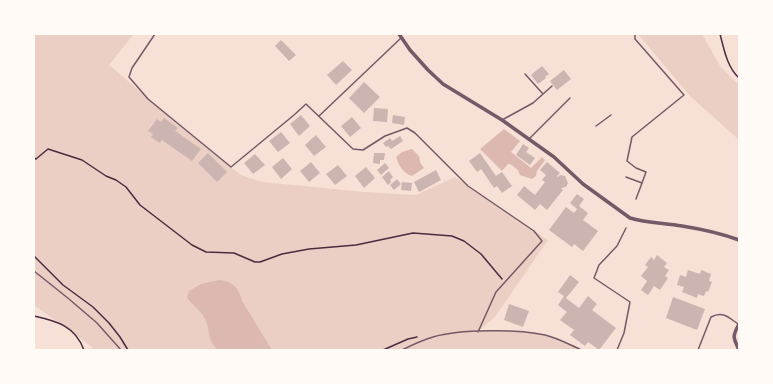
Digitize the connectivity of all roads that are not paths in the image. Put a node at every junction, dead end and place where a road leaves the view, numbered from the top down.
1 (155, 34) edge
2 (635, 34) edge
3 (400, 36) edge
4 (525, 74) dead end
5 (552, 86) dead end
6 (543, 94) junction
7 (570, 98) dead end
8 (611, 115) dead end
9 (319, 116) junction
10 (502, 120) junction
11 (596, 126) dead end
12 (528, 139) junction
13 (626, 177) dead end
14 (642, 183) junction
15 (636, 199) dead end
16 (626, 228) dead end
17 (739, 240) edge
18 (34, 271) edge
19 (739, 324) edge
20 (478, 332) junction
21 (121, 350) edge
22 (402, 350) edge
23 (582, 350) edge
24 (617, 350) edge
25 (698, 350) edge
26 (739, 350) edge

1 - 9 lane
2 - 14 lane
3 - 9 lane
3 - 10 street
4 - 6 lane
5 - 6 lane
6 - 10 lane
7 - 12 lane
8 - 11 lane
9 - 20 lane
10 - 12 street
12 - 17 street
13 - 14 lane
14 - 15 lane
16 - 24 lane
18 - 21 lane
19 - 25 lane
19 - 26 street
20 - 22 lane
20 - 23 lane

